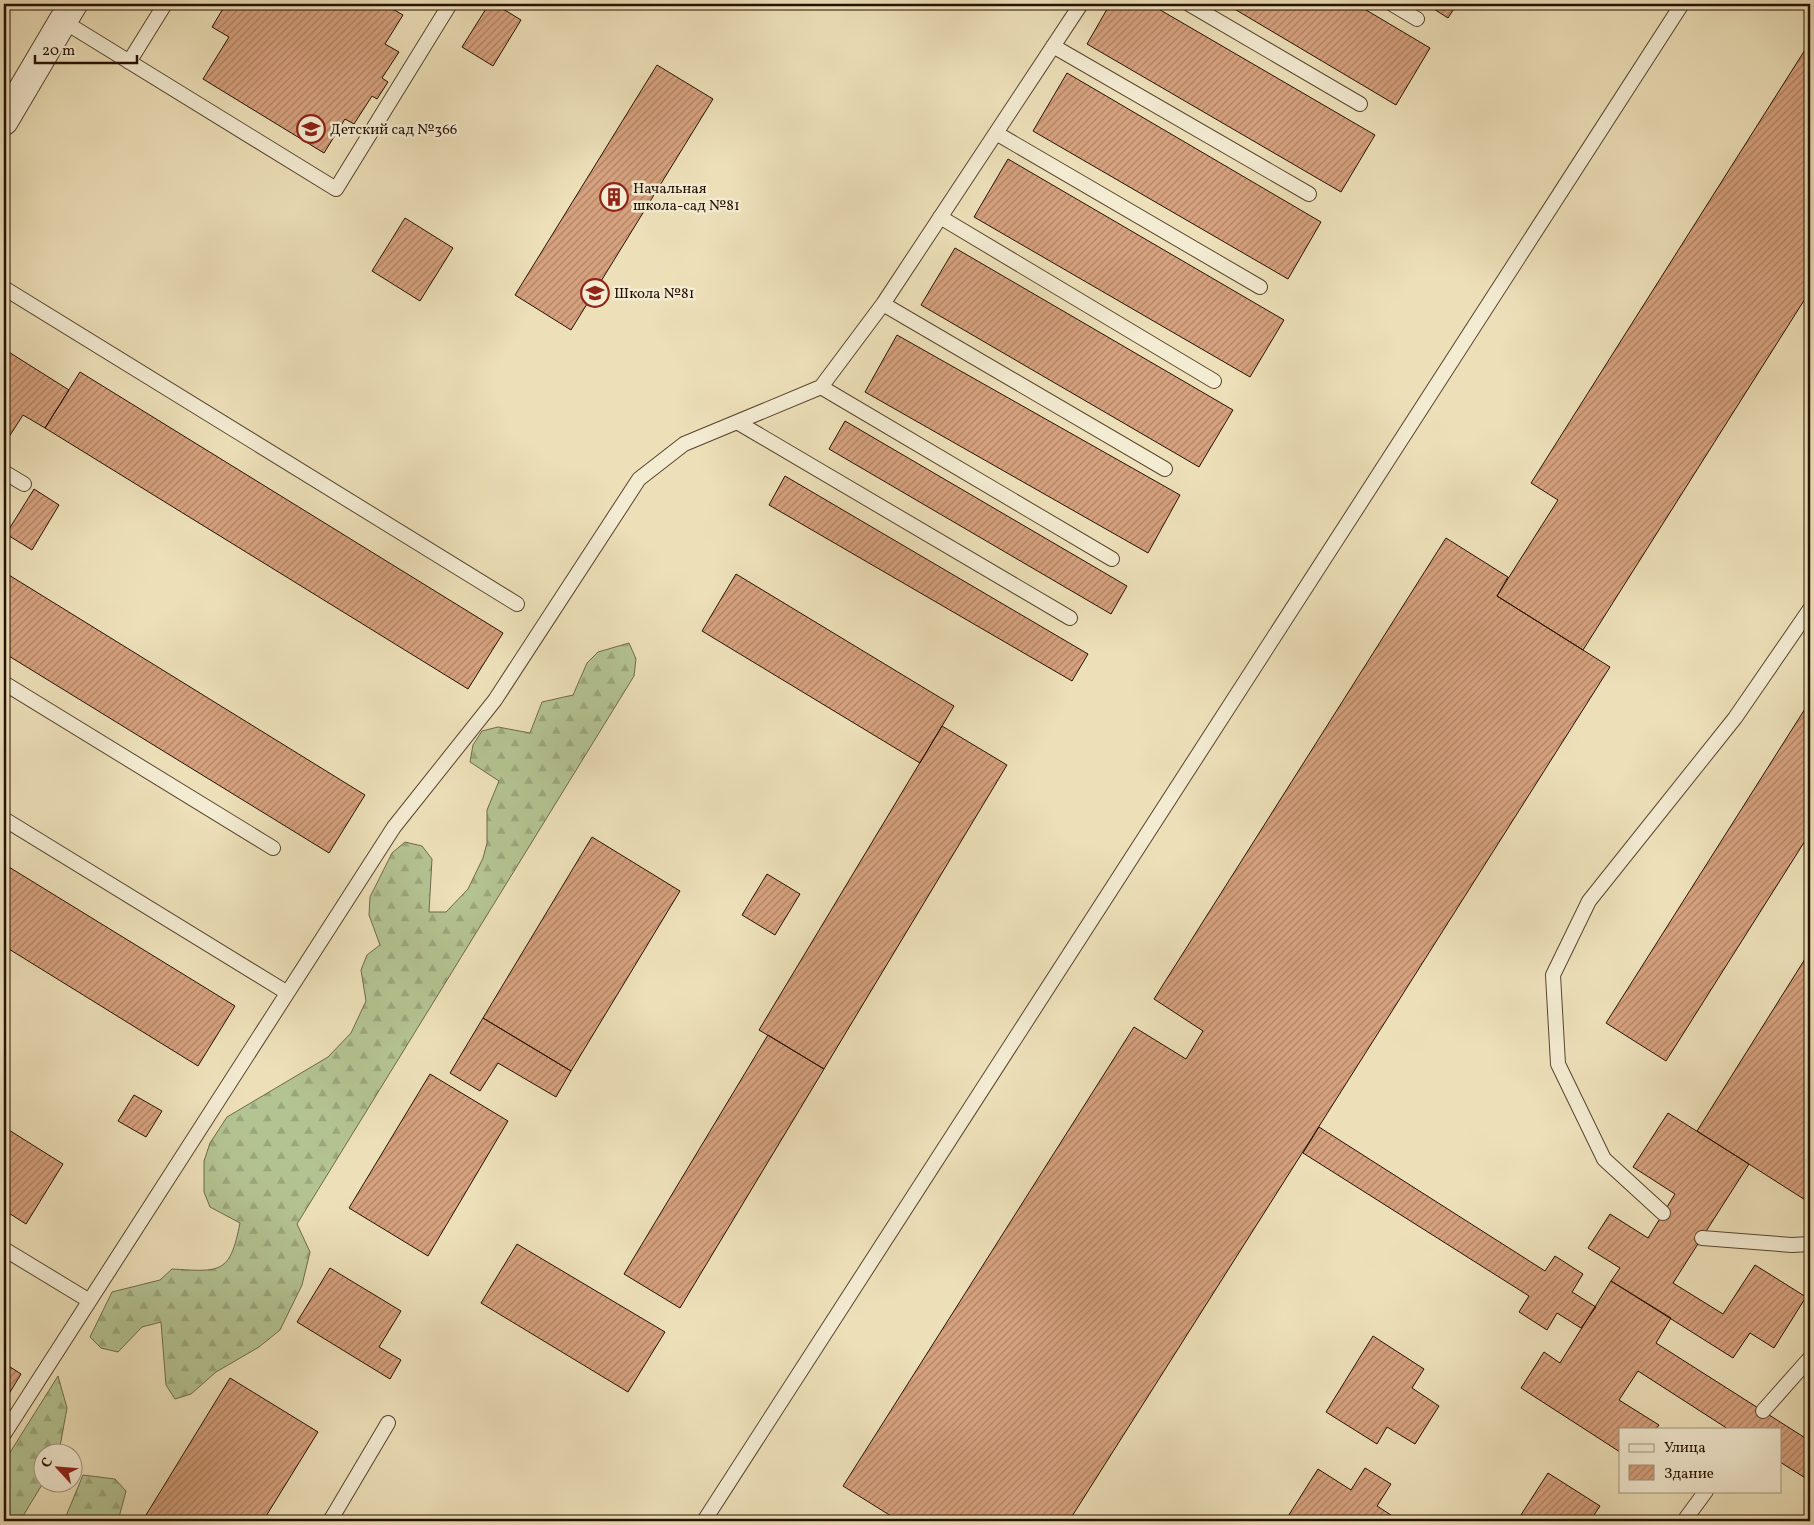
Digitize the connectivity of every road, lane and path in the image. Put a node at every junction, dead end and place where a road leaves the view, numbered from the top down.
1 (165, 4) edge
2 (450, 4) edge
3 (1081, 4) edge
4 (1189, 4) edge
5 (1392, 4) edge
6 (1682, 4) edge
7 (68, 12) edge
8 (1417, 19) dead end
9 (1053, 46) junction
10 (129, 62) junction
11 (1360, 104) dead end
12 (4, 121) edge
13 (996, 133) junction
14 (1310, 194) dead end
15 (940, 217) junction
16 (1260, 287) dead end
17 (4, 288) edge
18 (883, 304) junction
19 (1214, 381) dead end
20 (821, 387) junction
21 (736, 422) junction
22 (1165, 469) dead end
23 (4, 472) edge
24 (24, 484) dead end
25 (1112, 559) dead end
26 (517, 604) dead end
27 (1810, 609) edge
28 (1070, 618) dead end
29 (4, 682) edge
30 (4, 819) edge
31 (273, 848) dead end
32 (286, 992) junction
33 (1663, 1213) dead end
34 (1702, 1238) dead end
35 (1810, 1244) edge
36 (4, 1249) edge
37 (88, 1300) junction
38 (1810, 1358) edge
39 (1763, 1411) dead end
40 (388, 1424) dead end
41 (4, 1434) edge
42 (1705, 1492) edge
43 (330, 1521) edge
44 (704, 1521) edge
45 (1684, 1521) edge

1 - 10 lane
2 - 10 lane
3 - 9 lane
4 - 11 lane
5 - 8 lane
6 - 44 lane
7 - 10 lane
7 - 12 street
9 - 13 lane
9 - 14 lane
13 - 15 lane
13 - 16 lane
15 - 18 lane
15 - 19 lane
17 - 26 lane
18 - 20 lane
18 - 22 lane
20 - 21 lane
20 - 25 lane
21 - 28 lane
21 - 32 lane
23 - 24 lane
27 - 33 lane
29 - 31 lane
30 - 32 lane
32 - 37 lane
34 - 35 lane
36 - 37 lane
37 - 41 lane
38 - 39 lane
40 - 43 lane
42 - 45 lane

